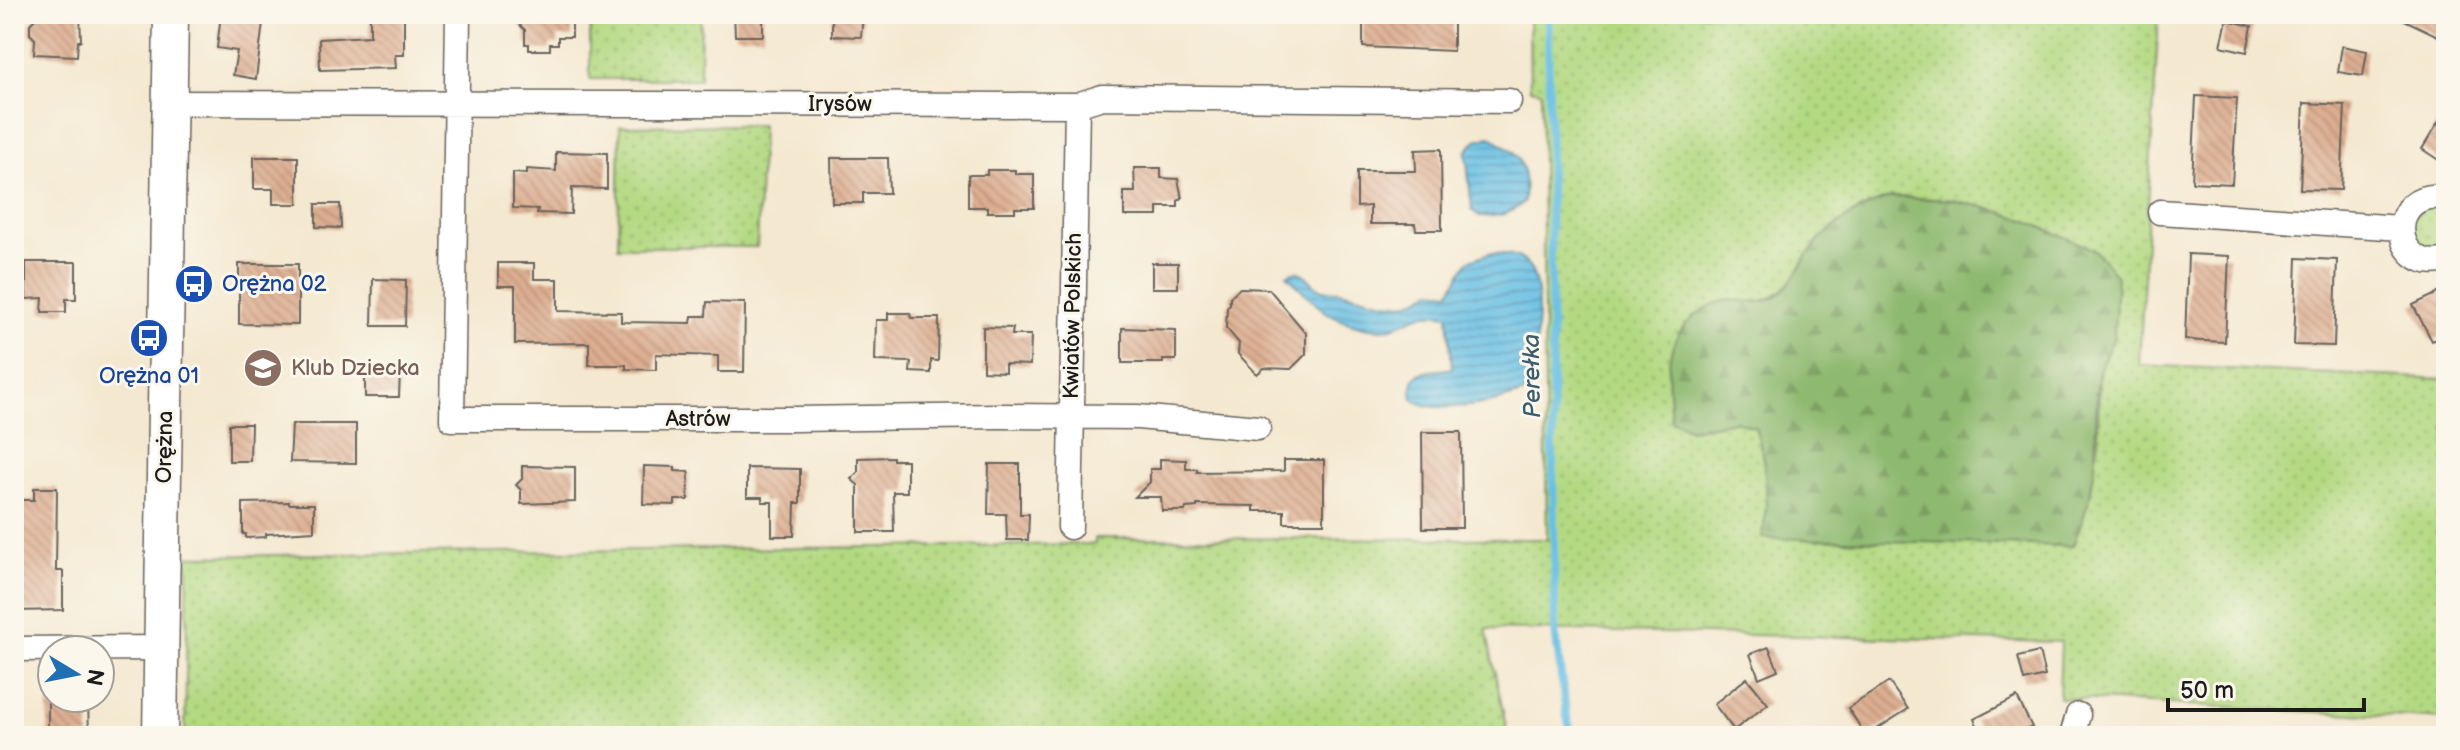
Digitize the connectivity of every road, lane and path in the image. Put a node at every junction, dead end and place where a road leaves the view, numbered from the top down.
1 (171, 14) edge
2 (458, 14) edge
3 (1509, 101) dead end
4 (169, 103) junction
5 (457, 103) junction
6 (1077, 105) junction
7 (2446, 198) edge
8 (2160, 212) dead end
9 (2401, 228) junction
10 (2446, 260) edge
11 (1072, 417) junction
12 (1258, 428) dead end
13 (1070, 527) dead end
14 (161, 648) junction
15 (14, 649) edge
16 (160, 736) edge

1 - 4 street, Orężna
2 - 5 street
3 - 6 street, Irysów
4 - 5 street, Irysów
4 - 14 street, Orężna
5 - 6 street, Irysów
5 - 11 street, Astrów
6 - 11 street, Kwiatów Polskich
7 - 9 street
8 - 9 street
9 - 10 street
11 - 12 street, Astrów
11 - 13 street, Kwiatów Polskich
14 - 15 street
14 - 16 street, Orężna

